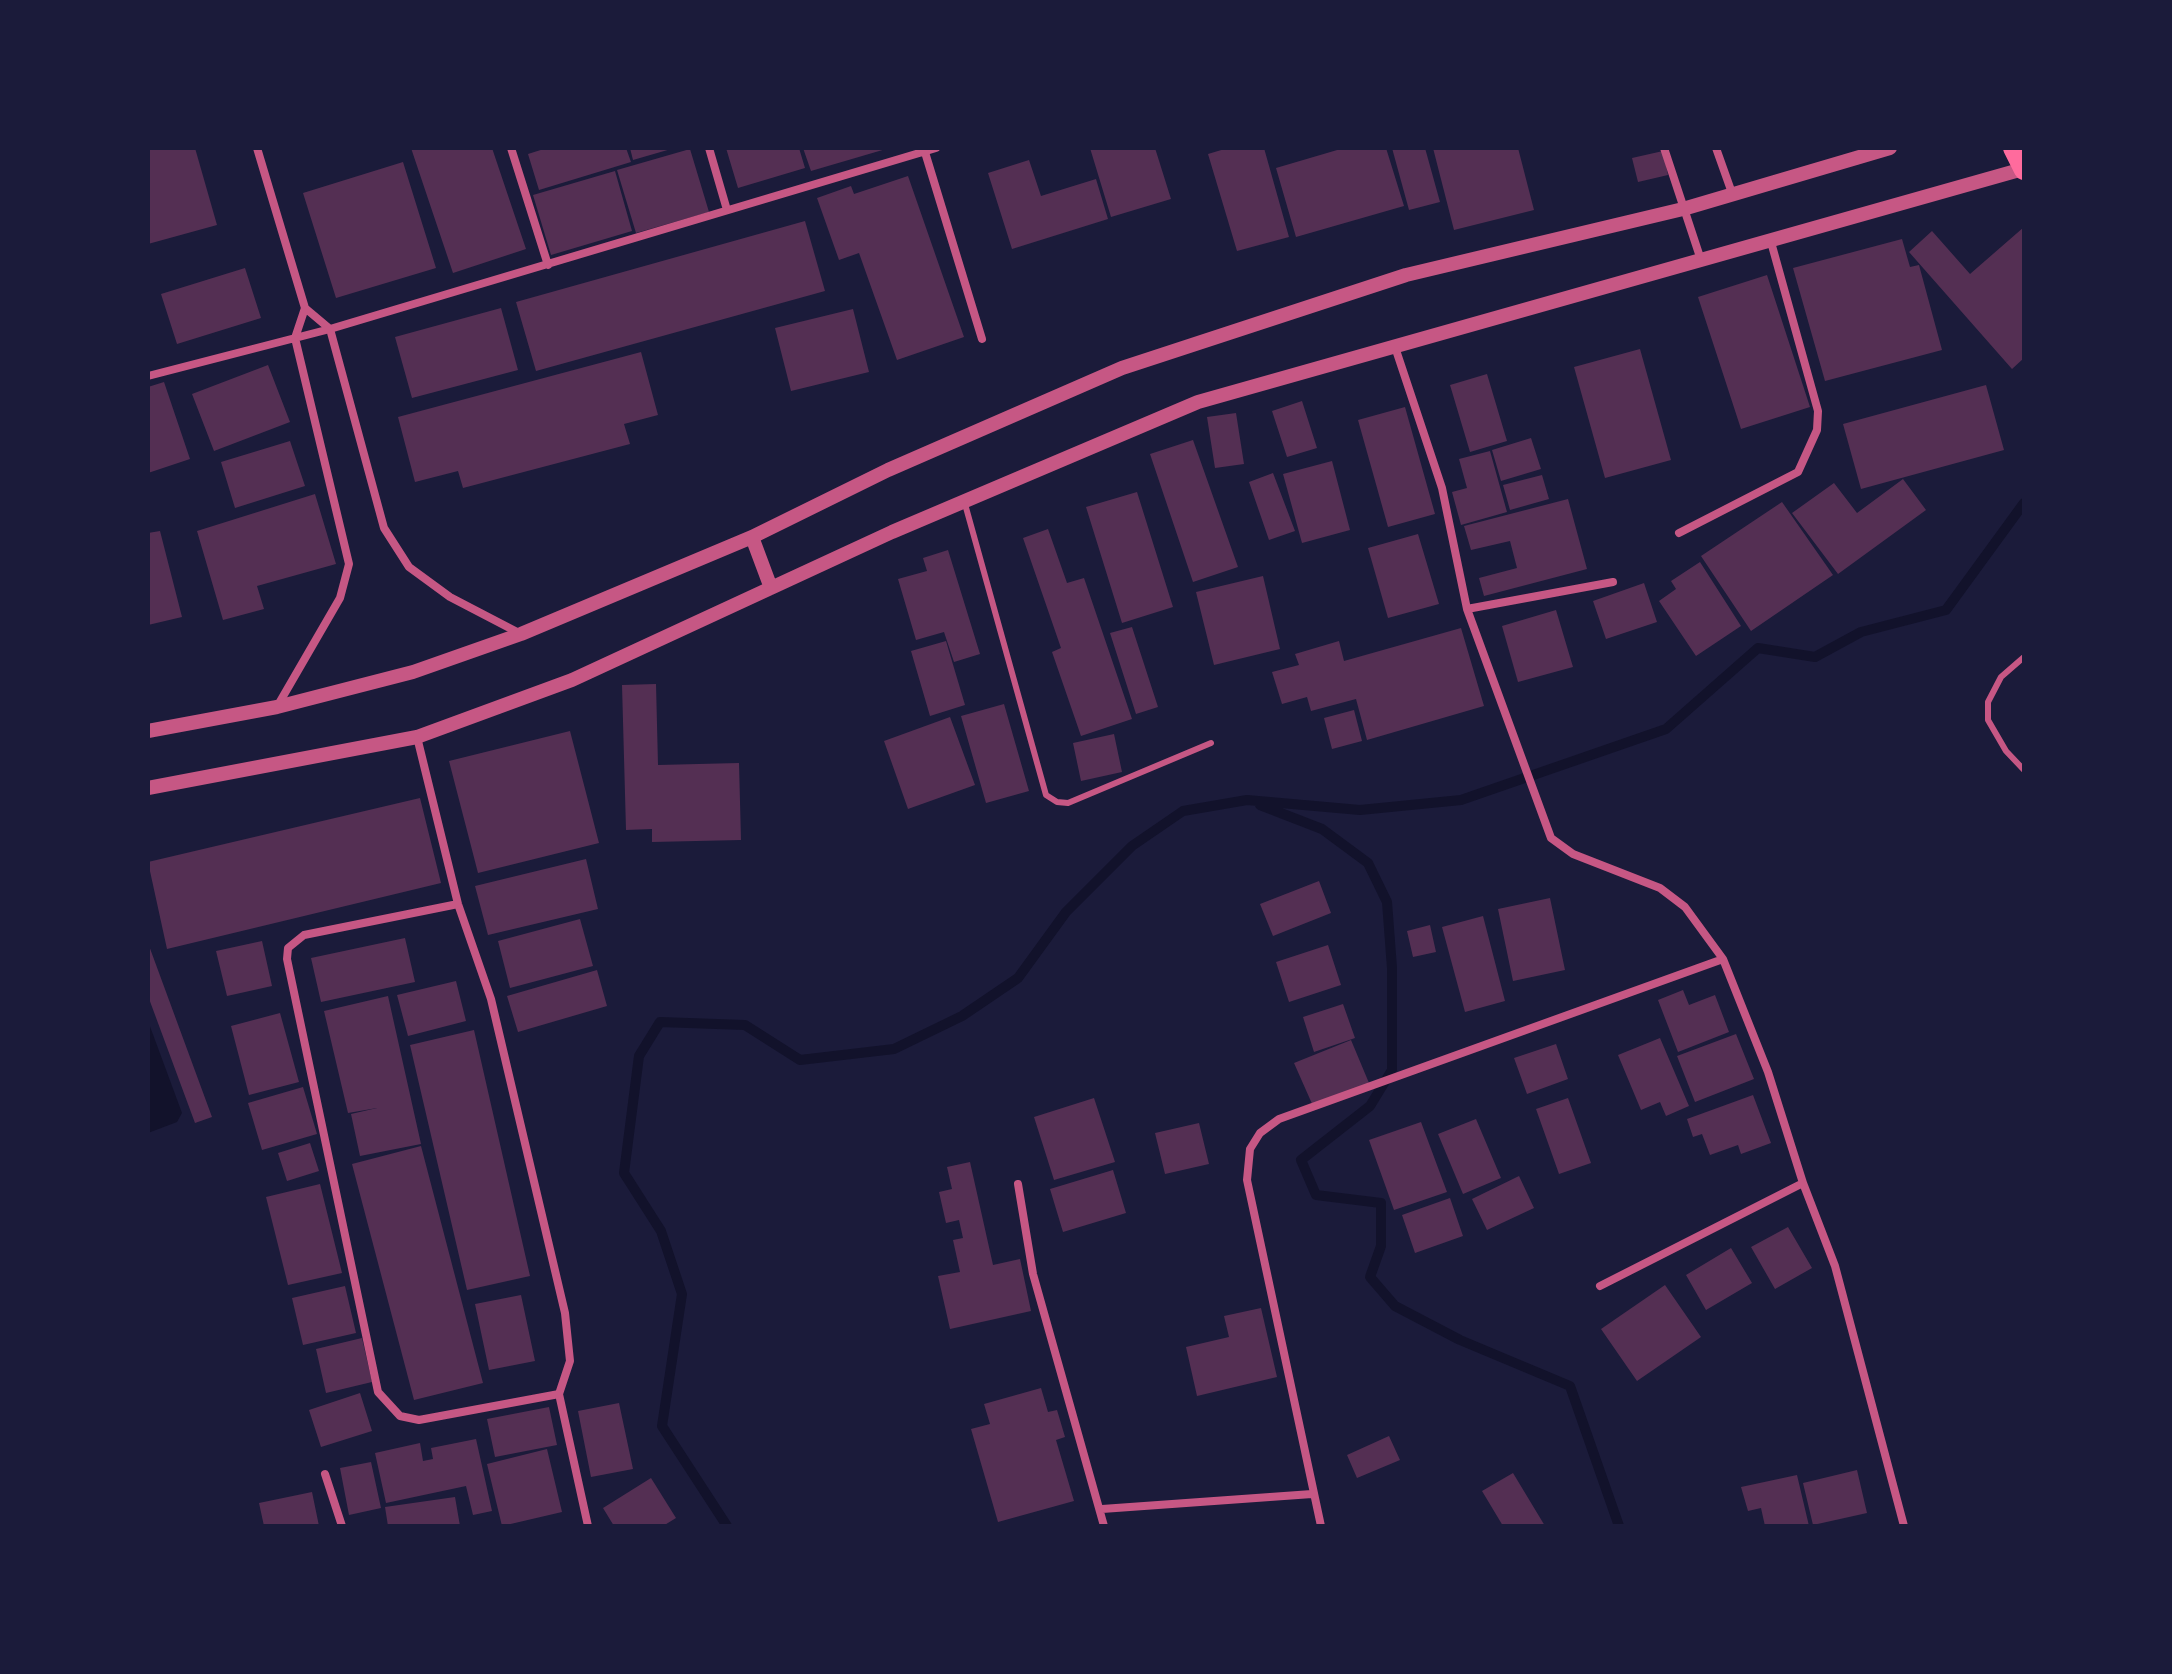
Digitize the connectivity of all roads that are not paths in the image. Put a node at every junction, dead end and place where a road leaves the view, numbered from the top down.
1 (257, 148) edge
2 (511, 148) edge
3 (709, 148) edge
4 (936, 148) edge
5 (1664, 148) edge
6 (1716, 148) edge
7 (1890, 148) edge
8 (2013, 148) edge
9 (924, 149) edge
10 (2024, 170) edge
11 (1732, 193) junction
12 (1683, 209) junction
13 (727, 210) junction
14 (1771, 242) junction
15 (1701, 260) junction
16 (548, 265) junction
17 (305, 308) junction
18 (330, 329) junction
19 (295, 338) junction
20 (982, 339) dead end
21 (1395, 347) junction
22 (148, 376) edge
23 (964, 500) junction
24 (1679, 533) dead end
25 (752, 537) junction
26 (1613, 582) dead end
27 (771, 588) junction
28 (1467, 609) junction
29 (521, 634) junction
30 (2024, 657) edge
31 (277, 707) junction
32 (148, 731) edge
33 (417, 737) junction
34 (1211, 743) dead end
35 (2024, 770) edge
36 (148, 788) edge
37 (458, 904) junction
38 (1723, 959) junction
39 (1803, 1183) junction
40 (1018, 1184) dead end
41 (1600, 1286) dead end
42 (559, 1394) junction
43 (325, 1474) dead end
44 (1312, 1494) junction
45 (1102, 1509) junction
46 (342, 1526) edge
47 (588, 1526) edge
48 (1104, 1526) edge
49 (1321, 1526) edge
50 (1904, 1526) edge

1 - 17 street
2 - 16 street
3 - 13 street
4 - 9 street
5 - 12 street
6 - 11 street
7 - 11 street
8 - 10 main road
9 - 13 street
9 - 20 street
10 - 14 street
11 - 12 street
12 - 15 street
12 - 25 street
13 - 16 street
14 - 15 street
14 - 24 street
15 - 21 street
16 - 18 street
17 - 18 street
17 - 19 street
18 - 19 street
18 - 29 street
19 - 22 street
19 - 31 street
21 - 23 street
21 - 28 street
23 - 27 street
23 - 34 lane
25 - 27 street
25 - 29 street
26 - 28 street
27 - 33 street
28 - 38 street
29 - 31 street
30 - 35 lane
31 - 32 street
33 - 36 street
33 - 37 street
37 - 42 street
37 - 42 street
38 - 39 street
38 - 44 street
39 - 41 street
39 - 50 street
40 - 45 street
42 - 47 street
43 - 46 street
44 - 45 street
44 - 49 street
45 - 48 street

